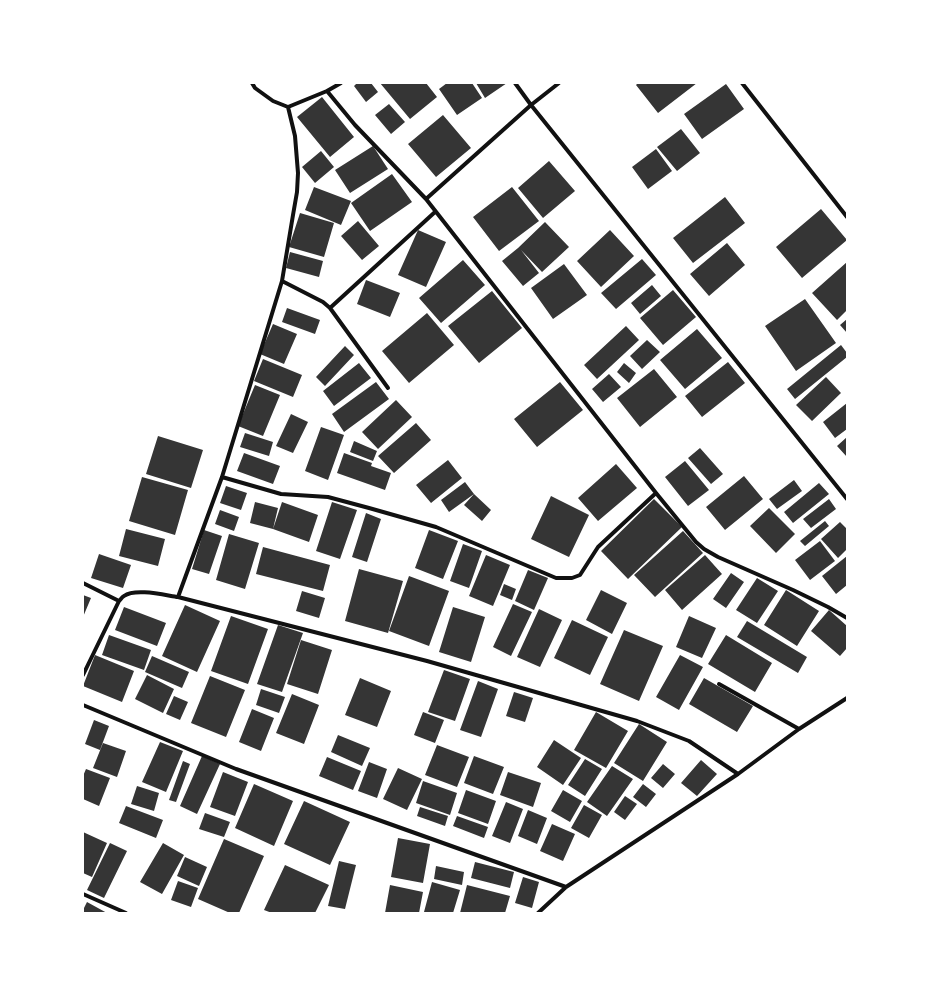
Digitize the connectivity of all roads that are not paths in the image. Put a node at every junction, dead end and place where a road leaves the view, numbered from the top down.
1 (252, 83) edge
2 (341, 83) edge
3 (515, 83) edge
4 (559, 83) edge
5 (742, 83) edge
6 (327, 91) junction
7 (531, 105) junction
8 (288, 107) junction
9 (426, 199) junction
10 (435, 212) junction
11 (847, 217) edge
12 (282, 281) junction
13 (330, 308) junction
14 (388, 388) dead end
15 (222, 477) junction
16 (656, 493) junction
17 (847, 499) edge
18 (83, 583) edge
19 (178, 597) junction
20 (119, 601) junction
21 (847, 618) edge
22 (83, 675) edge
23 (718, 684) dead end
24 (847, 698) edge
25 (83, 705) edge
26 (800, 729) junction
27 (738, 774) junction
28 (566, 887) junction
29 (83, 894) edge
30 (126, 913) edge
31 (538, 913) edge

1 - 8 street
2 - 6 street
3 - 7 street
4 - 7 street
5 - 11 street
6 - 8 street
6 - 9 street
7 - 9 street
7 - 17 street
8 - 12 street
9 - 10 street
10 - 13 street
10 - 16 street
12 - 13 street
12 - 15 street
13 - 14 street
15 - 16 street
15 - 19 street
16 - 21 street
18 - 20 street
19 - 20 street
19 - 27 street
20 - 22 street
23 - 26 street
24 - 26 street
25 - 28 street
26 - 27 street
27 - 28 street
28 - 31 street
29 - 30 street

